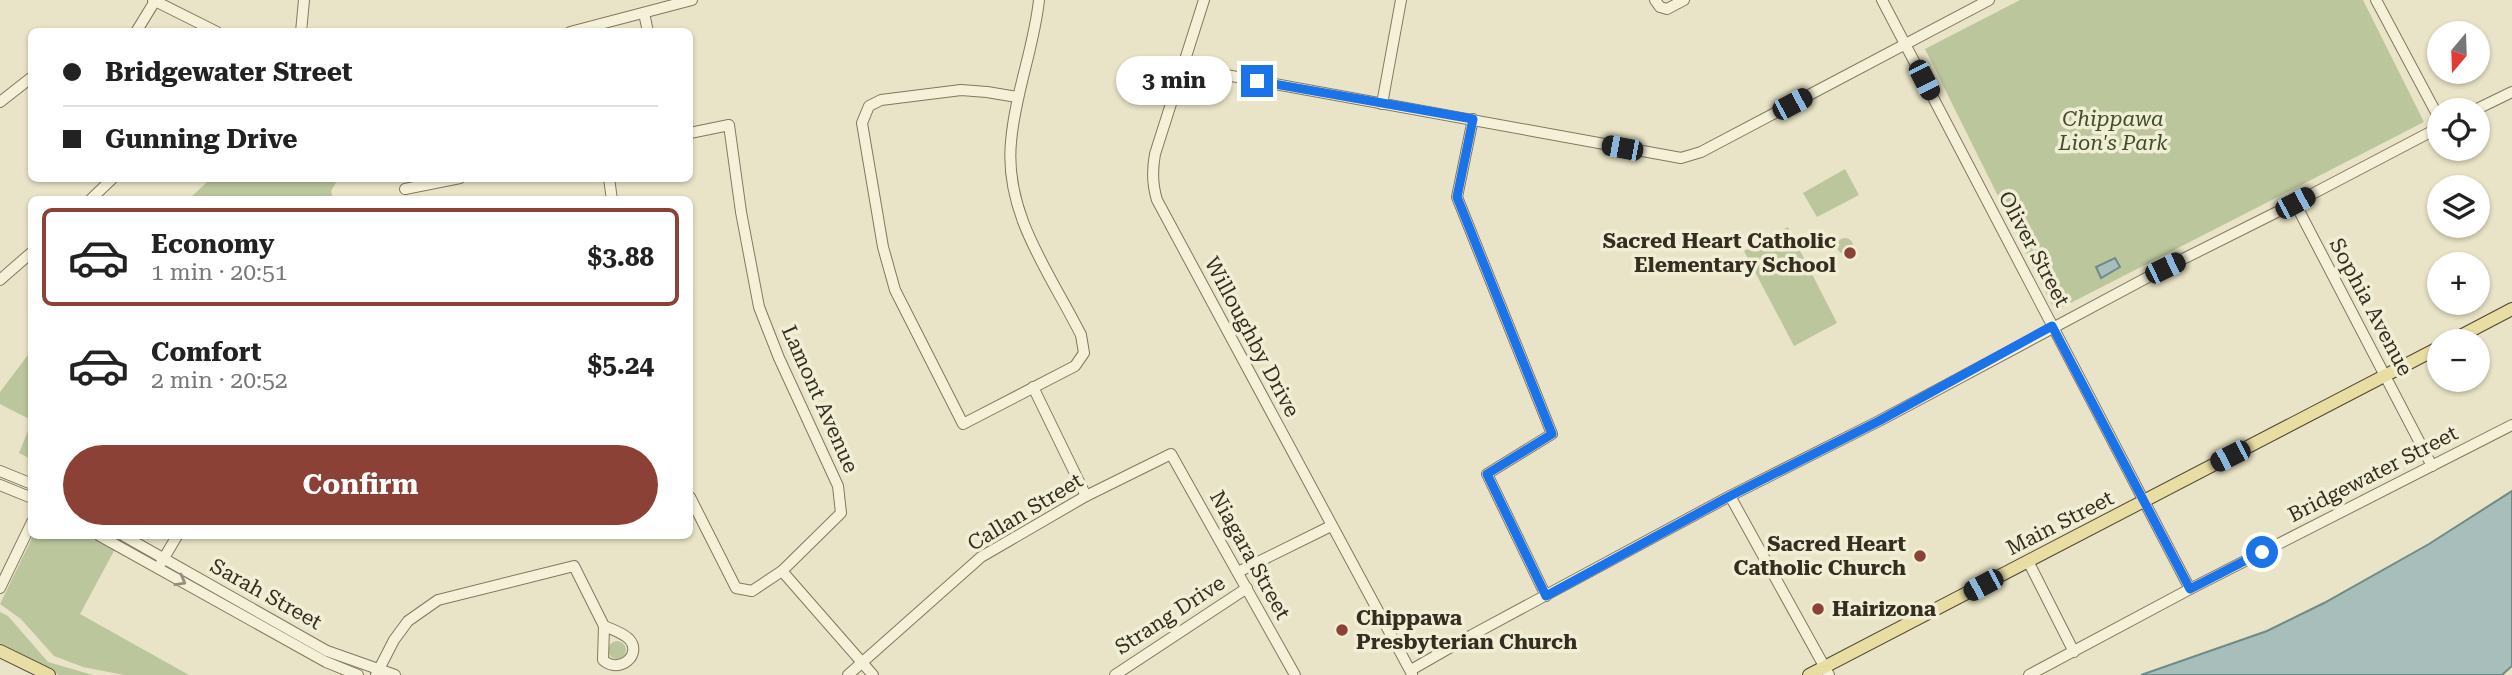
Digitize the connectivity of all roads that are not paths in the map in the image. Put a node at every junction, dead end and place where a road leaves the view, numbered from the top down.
1 (304, 0) edge
2 (692, 0) edge
3 (1040, 0) edge
4 (1203, 0) edge
5 (1401, 0) edge
6 (1684, 0) edge
7 (1882, 0) edge
8 (1989, 0) edge
9 (2376, 0) edge
10 (154, 1) edge
11 (1655, 1) edge
12 (644, 13) junction
13 (138, 28) edge
14 (209, 28) edge
15 (301, 28) edge
16 (586, 28) edge
17 (647, 28) edge
18 (1906, 44) junction
19 (1182, 67) junction
20 (28, 80) edge
21 (2512, 92) edge
22 (1017, 97) junction
23 (2428, 98) edge
24 (0, 102) edge
25 (2490, 102) edge
26 (1382, 104) junction
27 (1473, 119) junction
28 (693, 132) edge
29 (2427, 134) edge
30 (109, 182) edge
31 (440, 182) edge
32 (405, 189) dead end
33 (94, 196) edge
34 (2295, 203) junction
35 (28, 256) edge
36 (0, 280) edge
37 (2512, 309) edge
38 (2052, 326) junction
39 (2474, 329) edge
40 (2427, 354) edge
41 (2385, 375) junction
42 (1033, 387) junction
43 (2512, 425) edge
44 (1171, 454) joint
45 (2432, 466) junction
46 (0, 471) edge
47 (28, 482) edge
48 (0, 485) edge
49 (28, 496) edge
50 (1086, 496) junction
51 (1730, 496) junction
52 (2145, 500) junction
53 (693, 503) edge
54 (1331, 526) junction
55 (28, 530) edge
56 (107, 539) edge
57 (128, 539) edge
58 (175, 539) edge
59 (2028, 561) junction
60 (161, 563) junction
61 (782, 571) junction
62 (1238, 572) junction
63 (0, 588) edge
64 (1247, 588) junction
65 (2190, 589) junction
66 (1546, 596) junction
67 (604, 626) dead end
68 (0, 651) edge
69 (2074, 652) junction
70 (862, 662) junction
71 (1826, 671) edge
72 (378, 672) edge
73 (1412, 673) edge
74 (48, 675) edge
75 (358, 675) edge
76 (395, 675) edge
77 (848, 675) edge
78 (873, 675) edge
79 (1115, 675) edge
80 (1295, 675) edge
81 (1809, 675) edge
82 (2029, 675) edge

1 - 15 street
2 - 12 street
3 - 22 street
4 - 19 street, Willoughby Drive
5 - 26 street
6 - 11 street
7 - 18 street, Oliver Street
8 - 18 street
9 - 23 street
10 - 13 street
10 - 14 street
12 - 16 street
12 - 17 street
18 - 27 street
18 - 38 street, Oliver Street
19 - 26 street
19 - 54 street, Willoughby Drive
20 - 24 street
21 - 25 street
22 - 42 street
22 - 42 street
26 - 27 street
27 - 66 street
28 - 61 street, Lamont Avenue
29 - 34 street
30 - 33 street
31 - 32 street
34 - 38 street
34 - 41 street, Sophia Avenue
35 - 36 street
37 - 39 main road
38 - 51 street
38 - 52 street, Oliver Street
40 - 41 main road, Main Street
41 - 45 street, Sophia Avenue
41 - 52 main road, Main Street
42 - 50 street
43 - 45 street, Bridgewater Street
44 - 50 street, Callan Street
44 - 62 street, Niagara Street
45 - 65 street, Bridgewater Street
46 - 47 street
48 - 49 street
50 - 70 street, Callan Street
51 - 66 street
51 - 71 street
52 - 59 main road, Main Street
52 - 65 street, Oliver Street
53 - 61 street
54 - 62 street
54 - 73 street, Willoughby Drive
55 - 63 street
56 - 60 street, Sarah Street
57 - 60 street, Sarah Street
58 - 60 street
59 - 69 street
59 - 71 main road, Main Street
60 - 72 street, Sarah Street
60 -> 75 street, Sarah Street
61 - 70 street
62 - 64 street, Niagara Street
64 - 79 street, Strang Drive
64 - 80 street, Niagara Street
65 - 69 street, Bridgewater Street
66 - 73 street
67 - 72 street
68 - 74 main road
69 - 82 street, Bridgewater Street
70 - 77 street, Callan Street
70 - 78 street
71 - 81 main road, Main Street
72 - 76 street, Sarah Street

